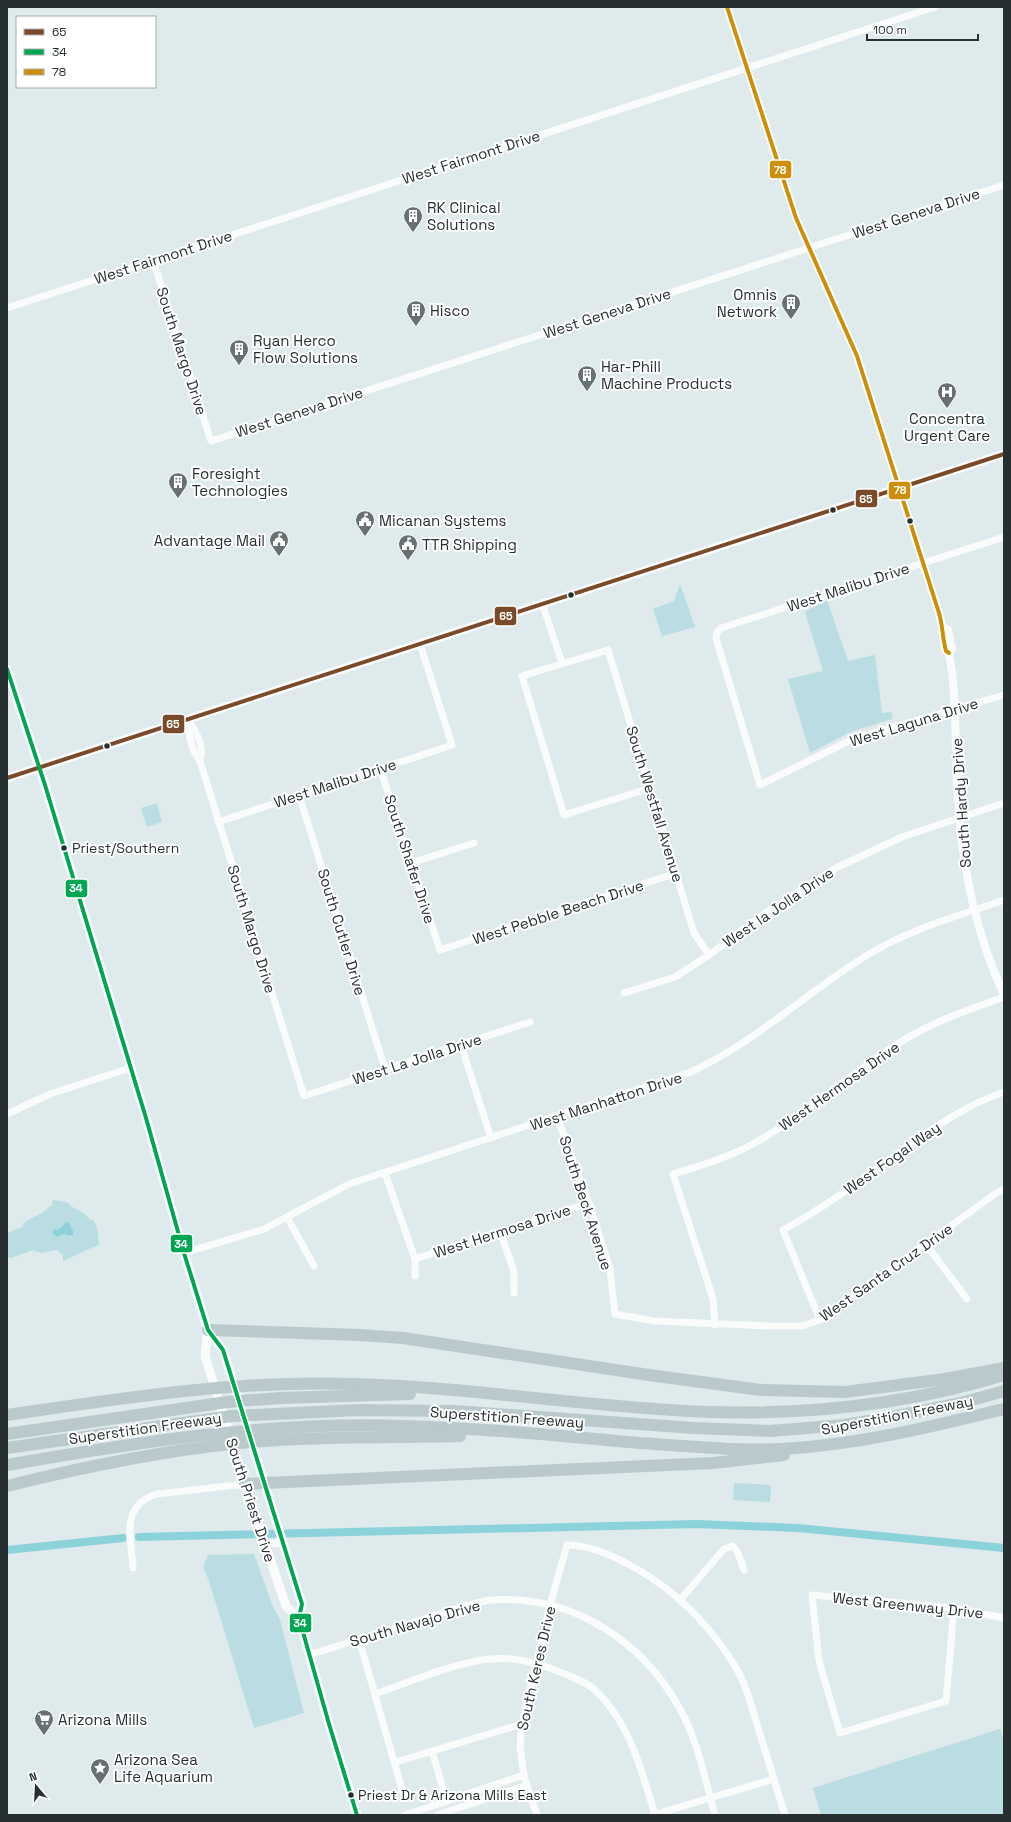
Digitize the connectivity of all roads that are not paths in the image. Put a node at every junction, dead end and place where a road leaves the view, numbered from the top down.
1 (727, 7) edge
2 (935, 7) edge
3 (747, 68) junction
4 (1004, 185) edge
5 (808, 248) junction
6 (153, 260) junction
7 (7, 308) edge
8 (211, 441) joint
9 (1004, 454) edge
10 (899, 488) junction
11 (1004, 537) edge
12 (923, 562) junction
13 (542, 603) junction
14 (420, 644) junction
15 (562, 663) junction
16 (7, 669) edge
17 (1004, 695) edge
18 (956, 708) junction
19 (188, 719) junction
20 (39, 768) junction
21 (380, 768) junction
22 (7, 778) edge
23 (760, 785) joint
24 (650, 788) junction
25 (299, 795) junction
26 (1004, 803) edge
27 (959, 818) junction
28 (218, 822) junction
29 (474, 843) dead end
30 (411, 863) junction
31 (677, 873) junction
32 (1004, 900) edge
33 (974, 910) junction
34 (440, 950) joint
35 (709, 954) junction
36 (624, 993) dead end
37 (1004, 996) edge
38 (530, 1022) dead end
39 (461, 1044) junction
40 (130, 1068) junction
41 (385, 1069) junction
42 (1004, 1092) edge
43 (304, 1096) joint
44 (7, 1114) edge
45 (557, 1117) junction
46 (491, 1138) junction
47 (385, 1173) junction
48 (1004, 1189) edge
49 (589, 1204) junction
50 (288, 1217) junction
51 (500, 1231) junction
52 (926, 1244) junction
53 (184, 1253) junction
54 (414, 1259) junction
55 (314, 1266) dead end
56 (416, 1276) dead end
57 (514, 1293) dead end
58 (967, 1299) dead end
59 (615, 1314) joint
60 (820, 1320) junction
61 (714, 1324) junction
62 (208, 1330) junction
63 (1004, 1368) edge
64 (1004, 1375) edge
65 (1004, 1391) edge
66 (522, 1397) junction
67 (93, 1403) junction
68 (7, 1407) edge
69 (1004, 1409) edge
70 (7, 1415) edge
71 (7, 1434) edge
72 (284, 1434) junction
73 (190, 1437) junction
74 (868, 1440) junction
75 (7, 1448) edge
76 (7, 1458) edge
77 (7, 1465) edge
78 (245, 1484) junction
79 (264, 1484) junction
80 (7, 1486) edge
81 (265, 1542) junction
82 (283, 1542) junction
83 (133, 1568) dead end
84 (744, 1570) dead end
85 (680, 1600) junction
86 (550, 1605) junction
87 (954, 1608) junction
88 (299, 1618) junction
89 (1004, 1618) edge
90 (359, 1638) junction
91 (309, 1655) junction
92 (536, 1664) junction
93 (375, 1694) junction
94 (522, 1724) junction
95 (432, 1751) junction
96 (396, 1762) junction
97 (524, 1776) junction
98 (774, 1780) junction
99 (527, 1785) junction
100 (443, 1789) dead end
101 (483, 1789) junction
102 (403, 1793) dead end
103 (710, 1797) junction
104 (486, 1799) junction
105 (444, 1802) junction
106 (447, 1812) junction
107 (357, 1815) edge
108 (405, 1815) edge
109 (437, 1815) edge
110 (536, 1815) edge
111 (654, 1815) edge
112 (715, 1815) edge
113 (785, 1815) edge

1 - 3 street, South Hardy Drive
2 - 3 street, West Fairmont Drive
3 - 5 street, South Hardy Drive
3 - 6 street, West Fairmont Drive
4 - 5 street, West Geneva Drive
5 - 8 street, West Geneva Drive
5 - 10 street, South Hardy Drive
6 - 7 street, West Fairmont Drive
6 - 8 street, South Margo Drive
9 - 10 main road
10 - 12 street, South Hardy Drive
10 - 13 main road
11 - 12 street, West Malibu Drive
12 - 18 street, South Hardy Drive
12 - 23 street, West Malibu Drive
13 - 14 main road
13 - 15 street
14 - 19 main road
14 - 21 street, West Malibu Drive
15 - 24 street, South Westfall Avenue
15 - 24 street
16 - 20 main road, South Priest Drive
17 - 18 street, West Laguna Drive
18 - 23 street, West Laguna Drive
18 - 27 street, South Hardy Drive
19 - 20 main road
19 - 28 street, South Margo Drive
20 - 22 main road
20 - 40 main road, South Priest Drive
21 - 25 street, West Malibu Drive
21 - 30 street, South Shafer Drive
24 - 31 street, South Westfall Avenue
25 - 28 street, West Malibu Drive
25 - 41 street, South Cutler Drive
26 - 27 street, West la Jolla Drive
27 - 33 street, South Hardy Drive
27 - 35 street, West la Jolla Drive
28 - 43 street, South Margo Drive
29 - 30 street
30 - 34 street, South Shafer Drive
31 - 34 street, West Pebble Beach Drive
31 - 35 street, South Westfall Avenue
32 - 33 street, West Manhatton Drive
33 - 37 street, South Hardy Drive
33 - 45 street, West Manhatton Drive
35 - 36 street, West la Jolla Drive
37 - 61 street, West Hermosa Drive
38 - 39 street, West La Jolla Drive
39 - 41 street, West La Jolla Drive
39 - 46 street
40 - 44 street
40 - 53 main road, South Priest Drive
41 - 43 street, West La Jolla Drive
42 - 60 street, West Fogal Way
45 - 46 street, West Manhatton Drive
45 - 49 street, South Beck Avenue
46 - 47 street, West Manhatton Drive
47 - 50 street, West Manhatton Drive
47 - 54 street
48 - 52 street, West Santa Cruz Drive
49 - 51 street, West Hermosa Drive
49 - 59 street, South Beck Avenue
50 - 53 street, West Manhatton Drive
50 - 55 street
51 - 54 street, West Hermosa Drive
51 - 57 street
52 - 58 street
52 - 60 street, West Santa Cruz Drive
53 - 62 main road, South Priest Drive
54 - 56 street
59 - 61 street, West Santa Cruz Drive
60 - 61 street, West Santa Cruz Drive
62 - 63 highway
62 - 78 main road, South Priest Drive
62 - 79 main road, South Priest Drive
64 - 66 highway, Superstition Freeway
65 - 75 highway
66 - 67 highway, Superstition Freeway
66 - 71 highway
67 - 68 highway
67 - 70 highway
69 - 74 highway, Superstition Freeway
72 - 73 highway, Superstition Freeway
72 - 74 highway, Superstition Freeway
72 - 80 highway
73 - 76 highway
73 - 77 highway, Superstition Freeway
74 - 79 highway
78 - 79 highway
78 - 81 main road, South Priest Drive
78 - 83 street
79 - 82 main road, South Priest Drive
81 - 82 street
81 - 88 main road, South Priest Drive
82 - 88 main road, South Priest Drive
84 - 85 street
85 - 86 street, South Keres Drive
85 - 98 street
86 - 90 street, South Navajo Drive
86 - 92 street, South Keres Drive
86 - 103 street, South Navajo Drive
87 - 87 street, West Greenway Drive
87 - 89 street, West Greenway Drive
88 - 91 main road, South Priest Drive
90 - 91 street, South Navajo Drive
90 - 93 street
91 - 107 main road, South Priest Drive
92 - 93 street
92 - 94 street, South Keres Drive
92 - 111 street
93 - 96 street
94 - 95 street
94 - 97 street, South Keres Drive
95 - 96 street
95 - 100 street
96 - 102 street
97 - 99 street, South Keres Drive
97 - 101 street
98 - 103 street
98 - 113 street
99 - 104 street
99 - 110 street, South Keres Drive
101 - 104 street
101 - 105 street
103 - 111 street
103 - 112 street, South Navajo Drive
104 - 106 street
105 - 106 street
105 - 108 street
106 - 109 street

